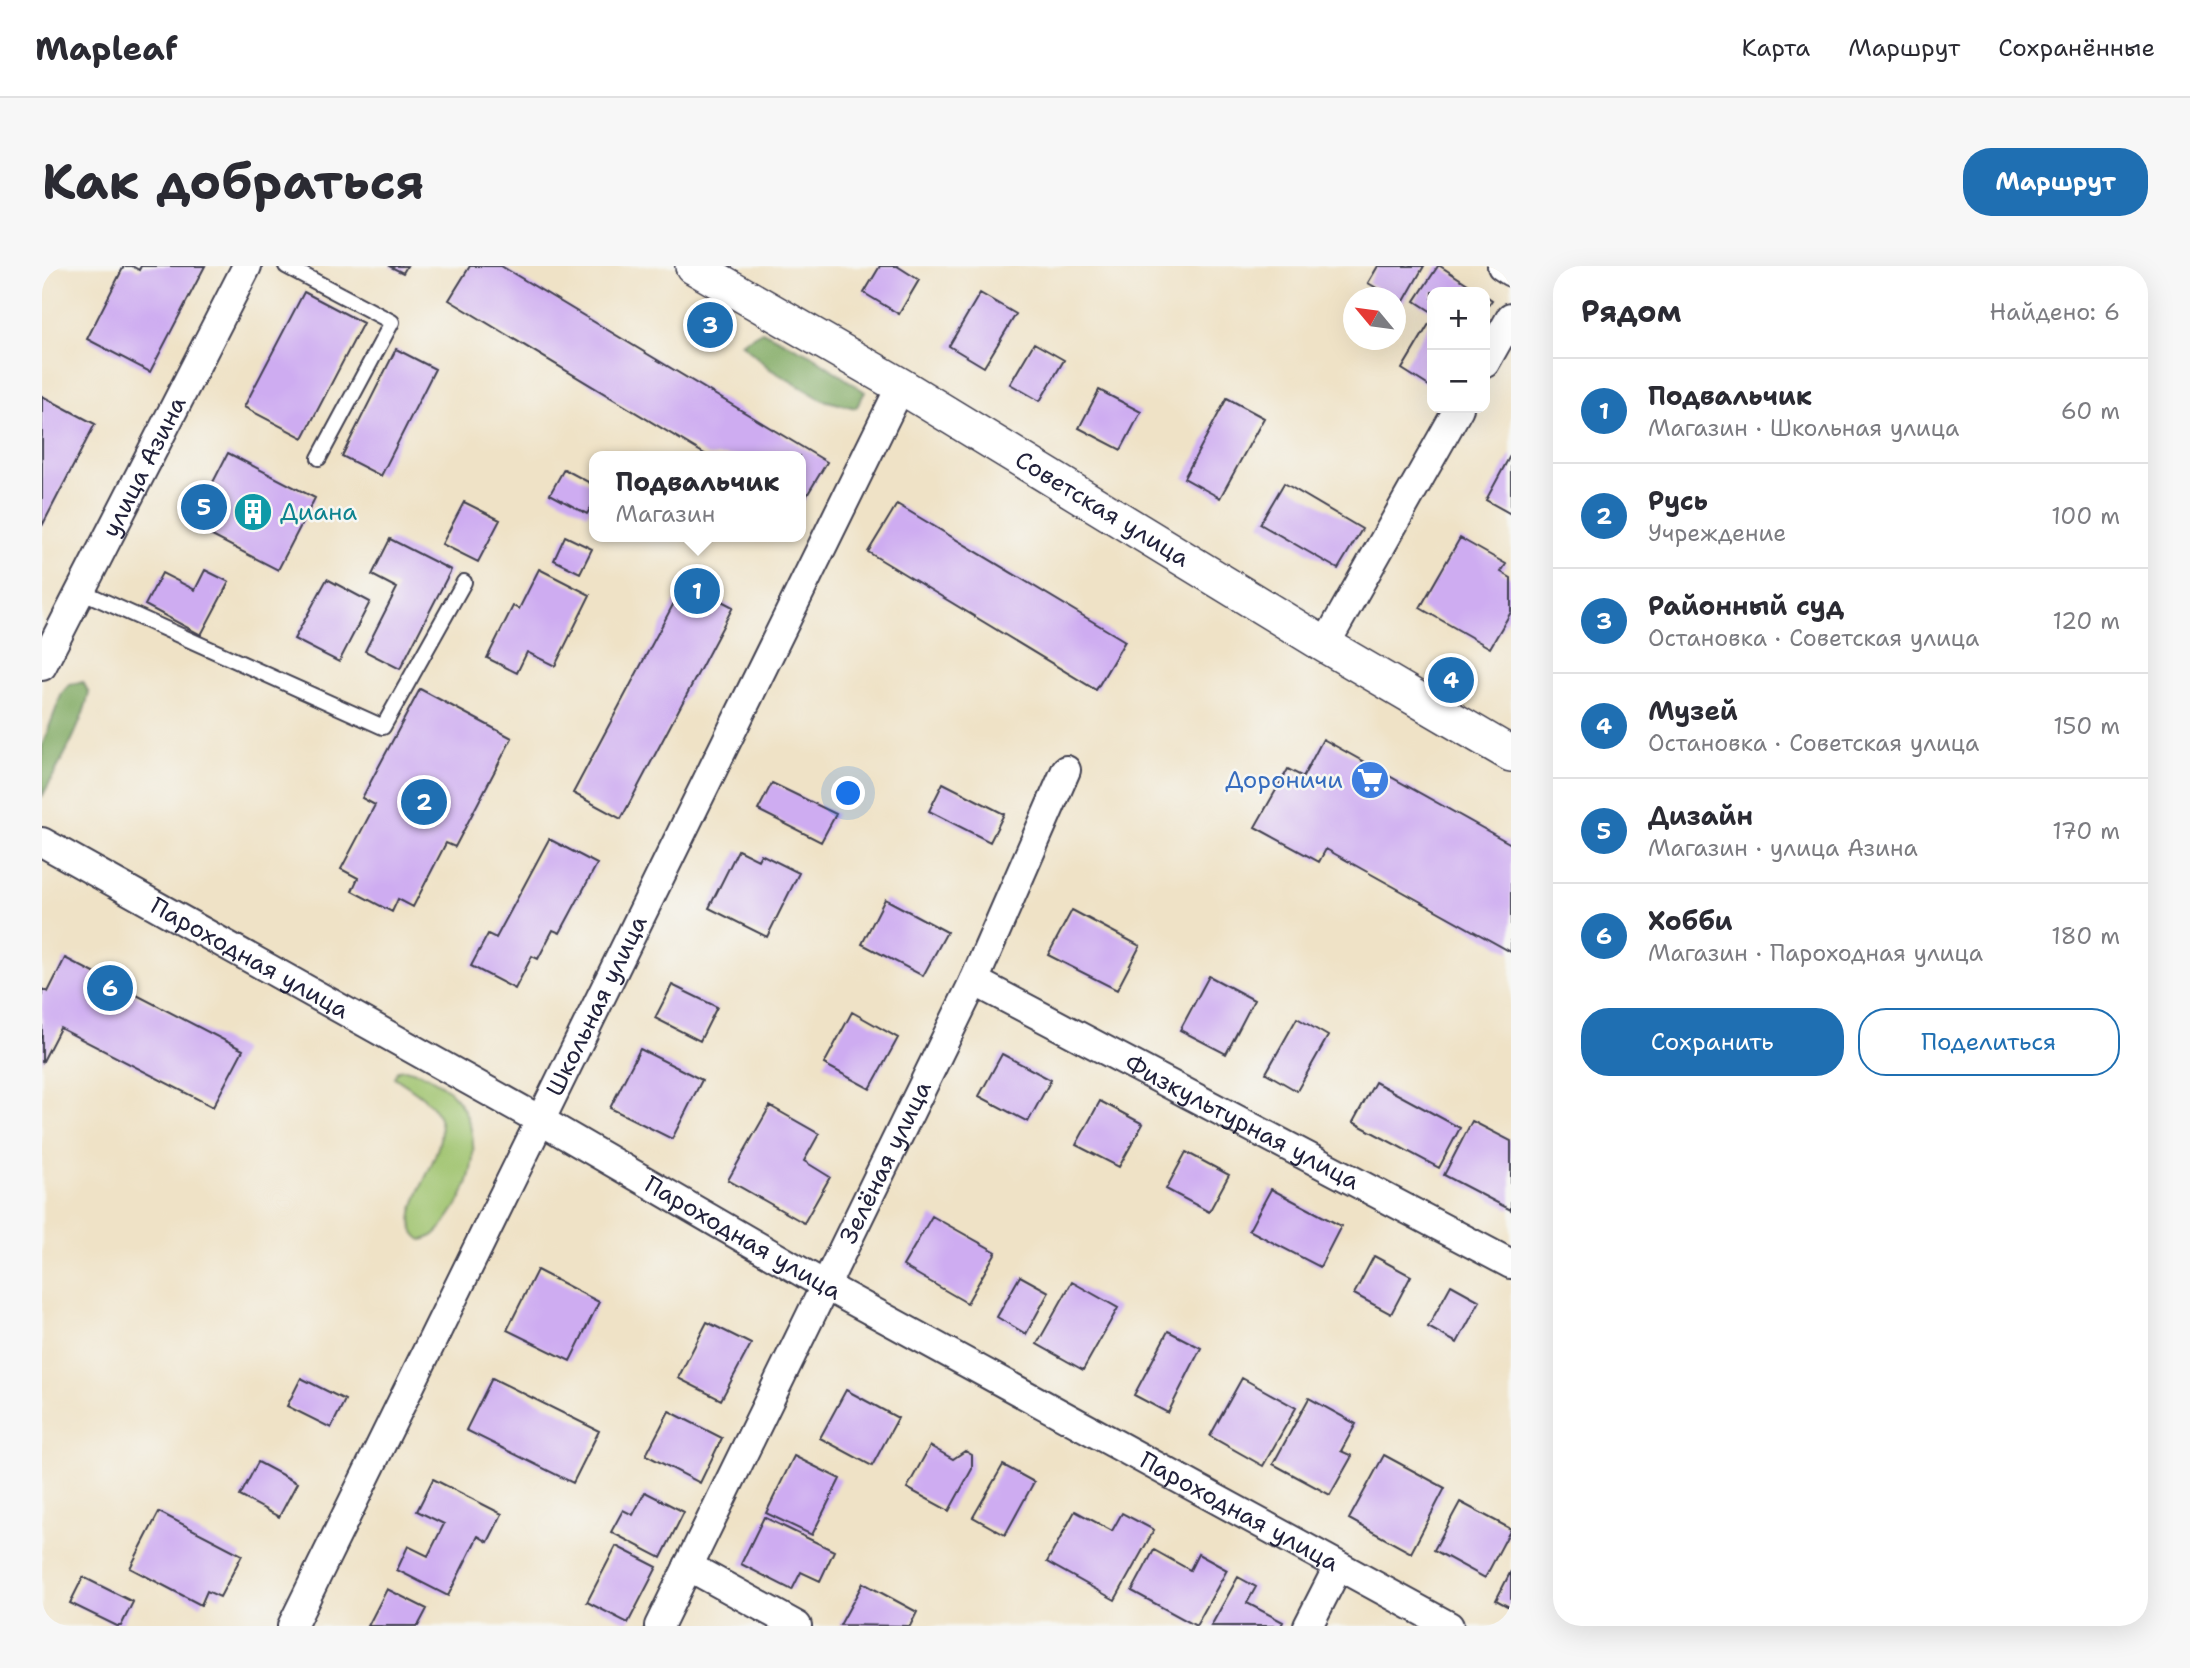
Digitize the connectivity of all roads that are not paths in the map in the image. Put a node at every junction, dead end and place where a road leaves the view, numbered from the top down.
1 (247, 266) edge
2 (286, 266) edge
3 (693, 266) edge
4 (1502, 266) edge
5 (1511, 272) edge
6 (1511, 317) edge
7 (1490, 354) edge
8 (901, 386) junction
9 (1456, 413) edge
10 (319, 458) dead end
11 (464, 582) dead end
12 (81, 591) junction
13 (1325, 645) junction
14 (42, 666) edge
15 (1511, 754) edge
16 (1066, 770) dead end
17 (42, 842) edge
18 (974, 981) junction
19 (540, 1120) junction
20 (1511, 1264) edge
21 (826, 1286) junction
22 (688, 1566) junction
23 (1338, 1567) junction
24 (292, 1626) edge
25 (659, 1626) edge
26 (797, 1626) edge
27 (1308, 1626) edge
28 (1449, 1626) edge

1 - 12 street, улица Азина
2 - 10 lane
3 - 8 street, Советская улица
4 - 5 street
6 - 7 street
8 - 13 street, Советская улица
8 - 19 street, Школьная улица
9 - 13 street
11 - 12 lane
12 - 14 street, улица Азина
13 - 15 street, Советская улица
16 - 18 street, Зелёная улица
17 - 19 street, Пароходная улица
18 - 20 street, Физкультурная улица
18 - 21 street, Зелёная улица
19 - 21 street, Пароходная улица
19 - 24 street, Школьная улица
21 - 22 street, Зелёная улица
21 - 23 street, Пароходная улица
22 - 25 street, Зелёная улица
22 - 26 street
23 - 27 street
23 - 28 street, Пароходная улица

